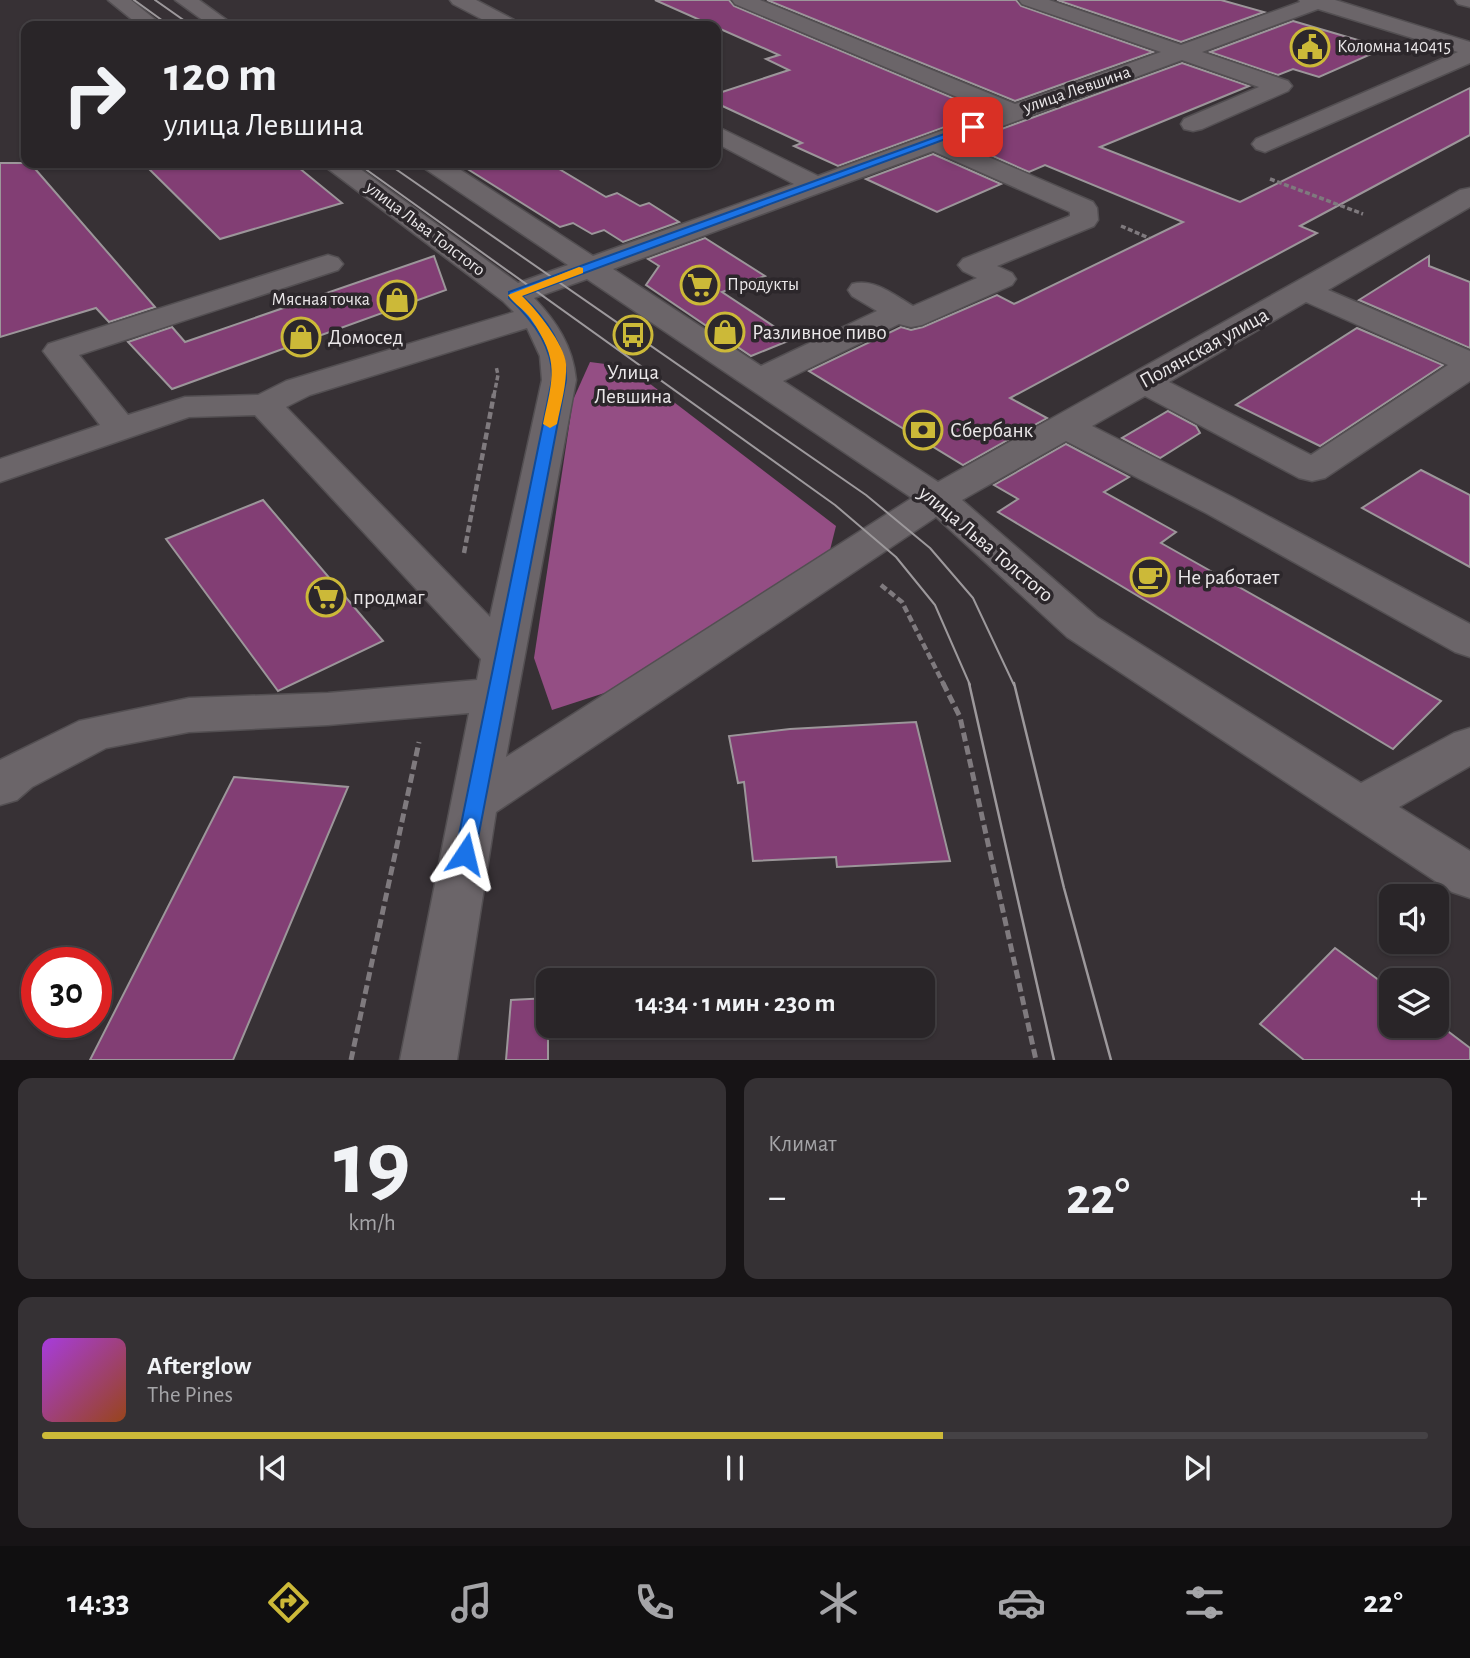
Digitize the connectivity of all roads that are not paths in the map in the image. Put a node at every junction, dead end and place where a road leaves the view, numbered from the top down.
1 (118, 0) edge
2 (186, 0) edge
3 (460, 0) edge
4 (743, 0) edge
5 (1029, 0) edge
6 (1317, 1) edge
7 (146, 21) edge
8 (218, 21) edge
9 (500, 21) edge
10 (1184, 52) junction
11 (1470, 52) edge
12 (1013, 112) junction
13 (1193, 124) dead end
14 (721, 136) edge
15 (933, 142) junction
16 (1265, 144) dead end
17 (343, 168) edge
18 (441, 168) edge
19 (816, 185) junction
20 (1462, 208) edge
21 (328, 264) dead end
22 (591, 266) junction
23 (863, 290) dead end
24 (1306, 291) junction
25 (525, 305) junction
26 (900, 312) junction
27 (1470, 365) edge
28 (759, 380) junction
29 (1144, 382) junction
30 (264, 405) junction
31 (1066, 427) junction
32 (121, 429) junction
33 (0, 471) edge
34 (937, 498) junction
35 (1470, 642) edge
36 (499, 676) junction
37 (1470, 745) edge
38 (0, 787) edge
39 (474, 802) junction
40 (1360, 806) junction
41 (1470, 877) edge
42 (428, 1059) edge

1 - 7 street
2 - 8 street
3 - 9 street
4 - 12 street
5 - 10 street
6 - 10 street, улица Левшина
6 - 11 street
10 - 12 street, улица Левшина
10 - 13 street
11 - 16 street
12 - 15 street, улица Левшина
14 - 19 street
15 - 19 street, улица Левшина
15 - 26 street
17 - 25 street, улица Льва Толстого
18 - 22 street, улица Льва Толстого
19 - 22 street, улица Левшина
20 - 24 street, Полянская улица
21 - 32 street
22 - 25 street, улица Левшина
22 - 28 street, улица Льва Толстого
23 - 26 street
24 - 27 street
24 - 29 street, Полянская улица
25 - 30 street, улица Левшина
25 - 36 street
26 - 28 street
27 - 29 street
28 - 34 street, улица Льва Толстого
29 - 31 street, Полянская улица
30 - 32 street
30 - 36 street
31 - 34 street, Полянская улица
31 - 35 street
32 - 33 street
34 - 39 street, Полянская улица
34 - 40 street, улица Льва Толстого
36 - 38 street
36 - 39 street
37 - 40 street
39 - 42 street
40 - 41 street, улица Льва Толстого

